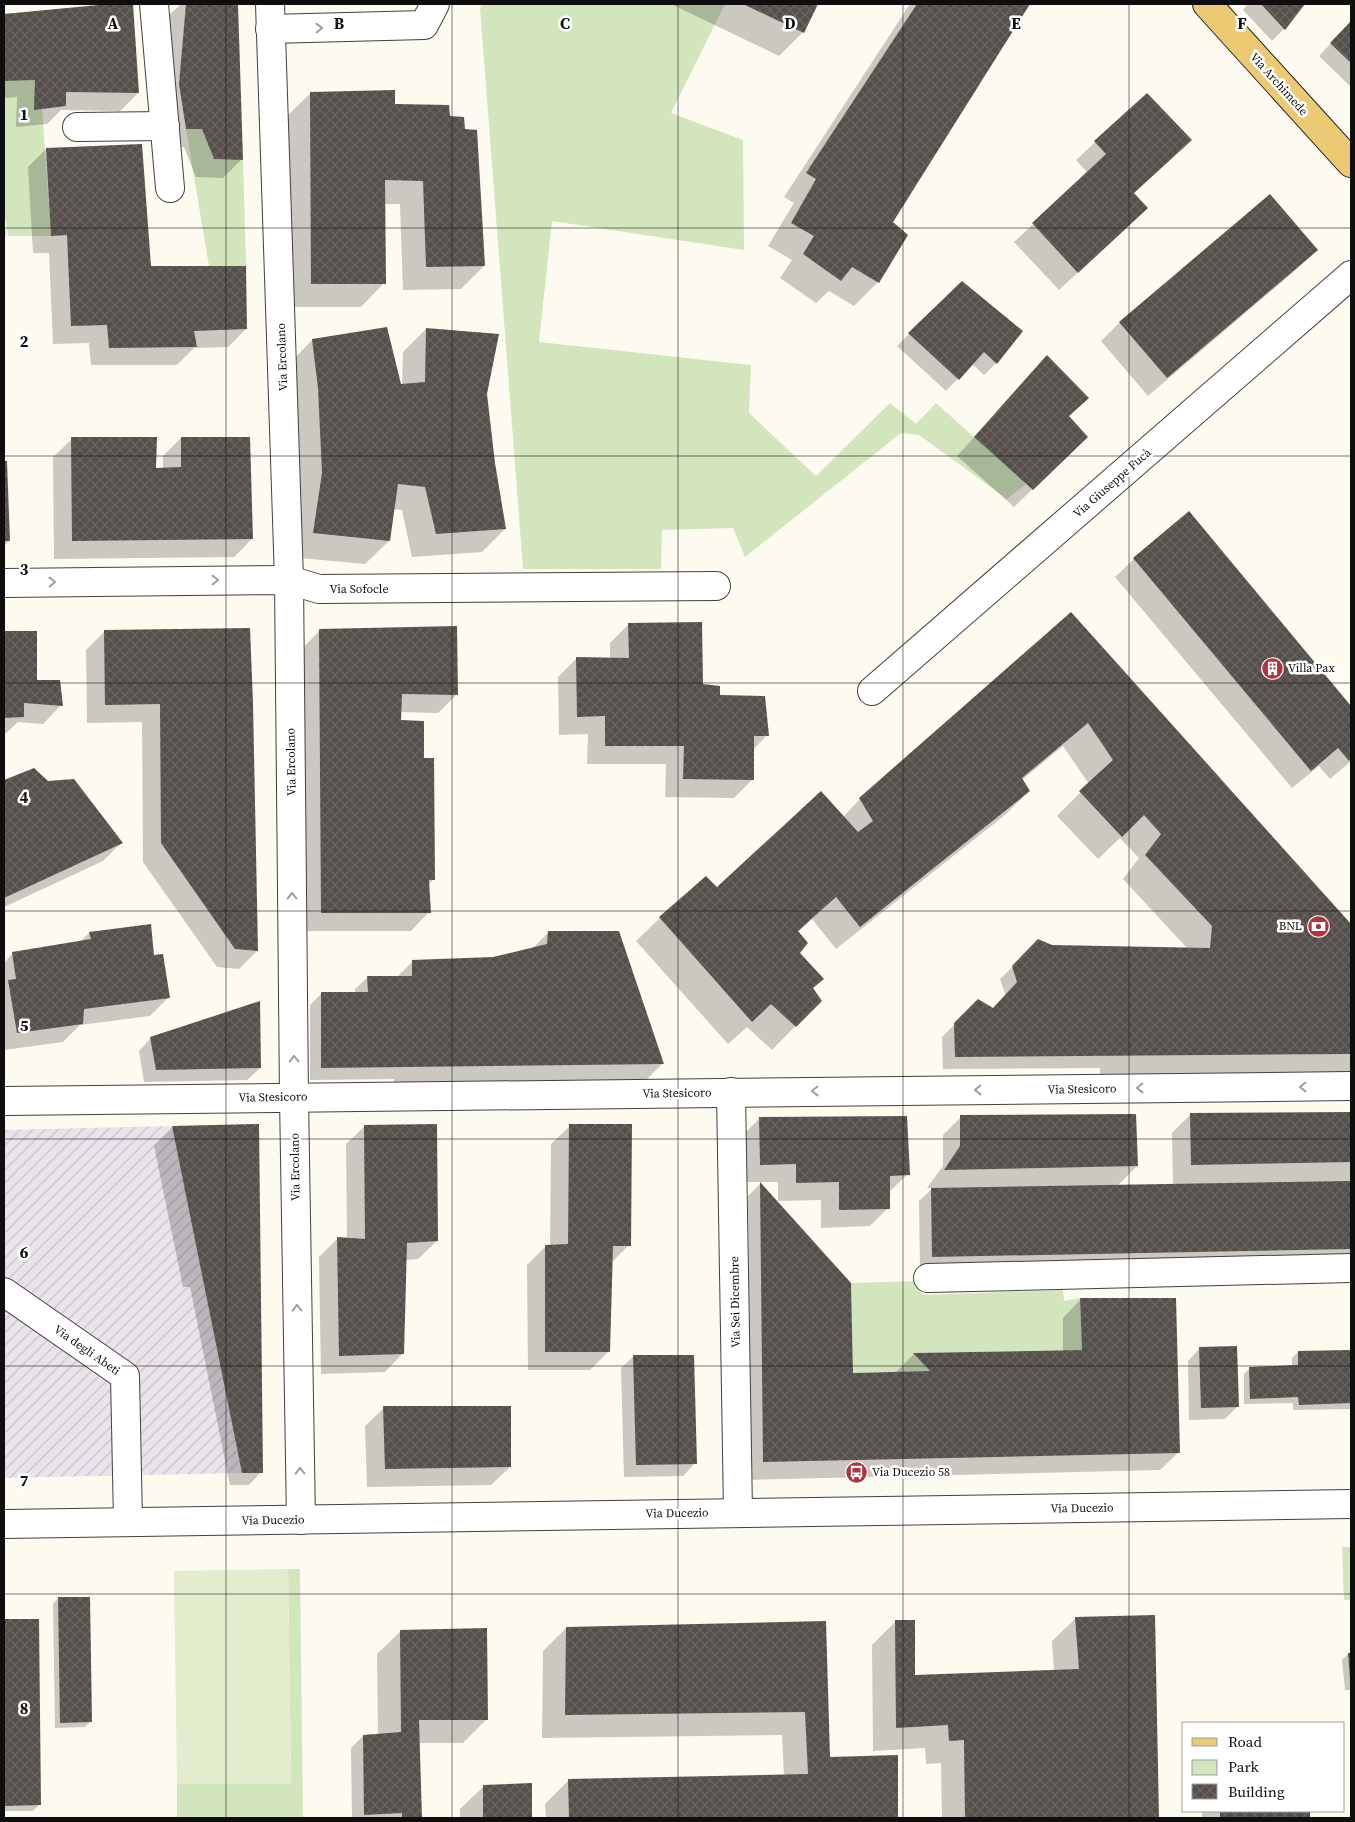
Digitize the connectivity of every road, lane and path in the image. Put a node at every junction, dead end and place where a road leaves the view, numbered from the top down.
1 (154, 4) edge
2 (435, 4) edge
3 (1207, 4) edge
4 (270, 16) edge
5 (165, 126) junction
6 (76, 127) dead end
7 (1351, 163) edge
8 (170, 188) dead end
9 (1351, 275) edge
10 (290, 580) junction
11 (4, 583) edge
12 (716, 586) dead end
13 (872, 691) dead end
14 (1351, 1086) edge
15 (731, 1092) junction
16 (294, 1097) junction
17 (4, 1101) edge
18 (1351, 1268) edge
19 (928, 1278) dead end
20 (4, 1292) edge
21 (1351, 1504) edge
22 (738, 1512) junction
23 (301, 1520) junction
24 (128, 1522) junction
25 (4, 1524) edge

1 - 5 street
4 -> 2 street
3 - 7 main road, Via Archimede
4 - 10 street, Via Ercolano
5 - 6 street
5 - 8 street
9 - 13 street, Via Giuseppe Fucà
11 -> 10 street, Via Sofocle
10 - 12 street, Via Sofocle
16 -> 10 street, Via Ercolano
14 -> 15 street, Via Stesicoro
15 - 16 street, Via Stesicoro
15 - 22 street, Via Sei Dicembre
16 - 17 street, Via Stesicoro
23 -> 16 street, Via Ercolano
18 - 19 street
20 - 24 street, Via degli Abeti
21 - 22 street, Via Ducezio
22 - 23 street, Via Ducezio
23 - 24 street, Via Ducezio
24 - 25 street, Via Ducezio

